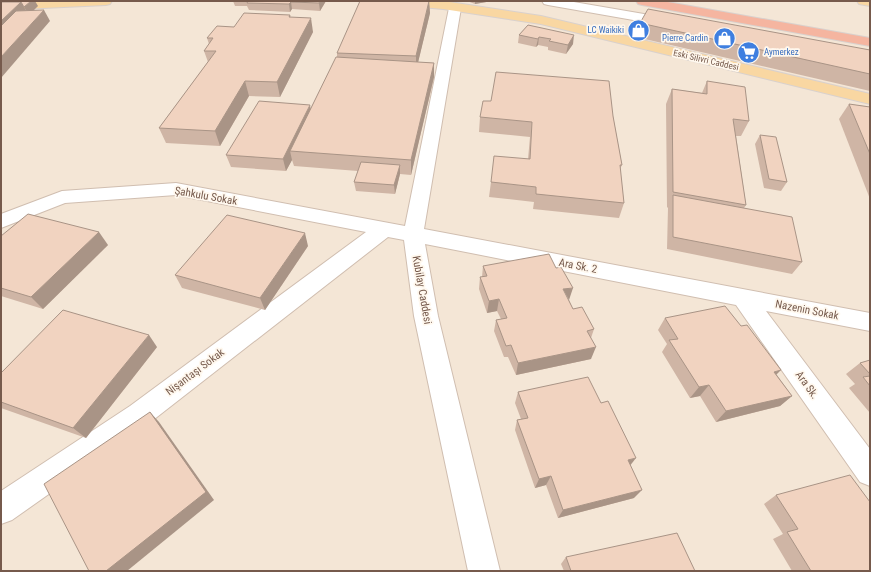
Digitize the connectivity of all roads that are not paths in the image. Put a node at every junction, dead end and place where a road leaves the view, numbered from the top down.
1 (106, 1) edge
2 (400, 1) edge
3 (548, 1) edge
4 (642, 1) edge
5 (696, 1) edge
6 (863, 1) edge
7 (870, 2) edge
8 (448, 5) edge
9 (1, 6) edge
10 (683, 25) edge
11 (870, 31) edge
12 (870, 42) edge
13 (870, 99) edge
14 (1, 221) edge
15 (384, 229) junction
16 (413, 234) junction
17 (743, 297) junction
18 (870, 322) edge
19 (870, 472) edge
20 (1, 509) edge
21 (484, 571) edge

1 - 9 main road
2 - 8 main road, Eski Silivri Caddesi
3 - 10 street
4 - 12 highway
5 - 11 highway
6 - 7 main road
8 - 13 main road, Eski Silivri Caddesi
8 - 16 street, Kubilay Caddesi
14 - 15 street, Şahkulu Sokak
15 - 16 street, Şahkulu Sokak
15 - 20 street, Nişantaşı Sokak
16 - 17 street, Ara Sk. 2
16 - 21 street, Kubilay Caddesi
17 - 18 street, Nazenin Sokak
17 - 19 street, Ara Sk.

